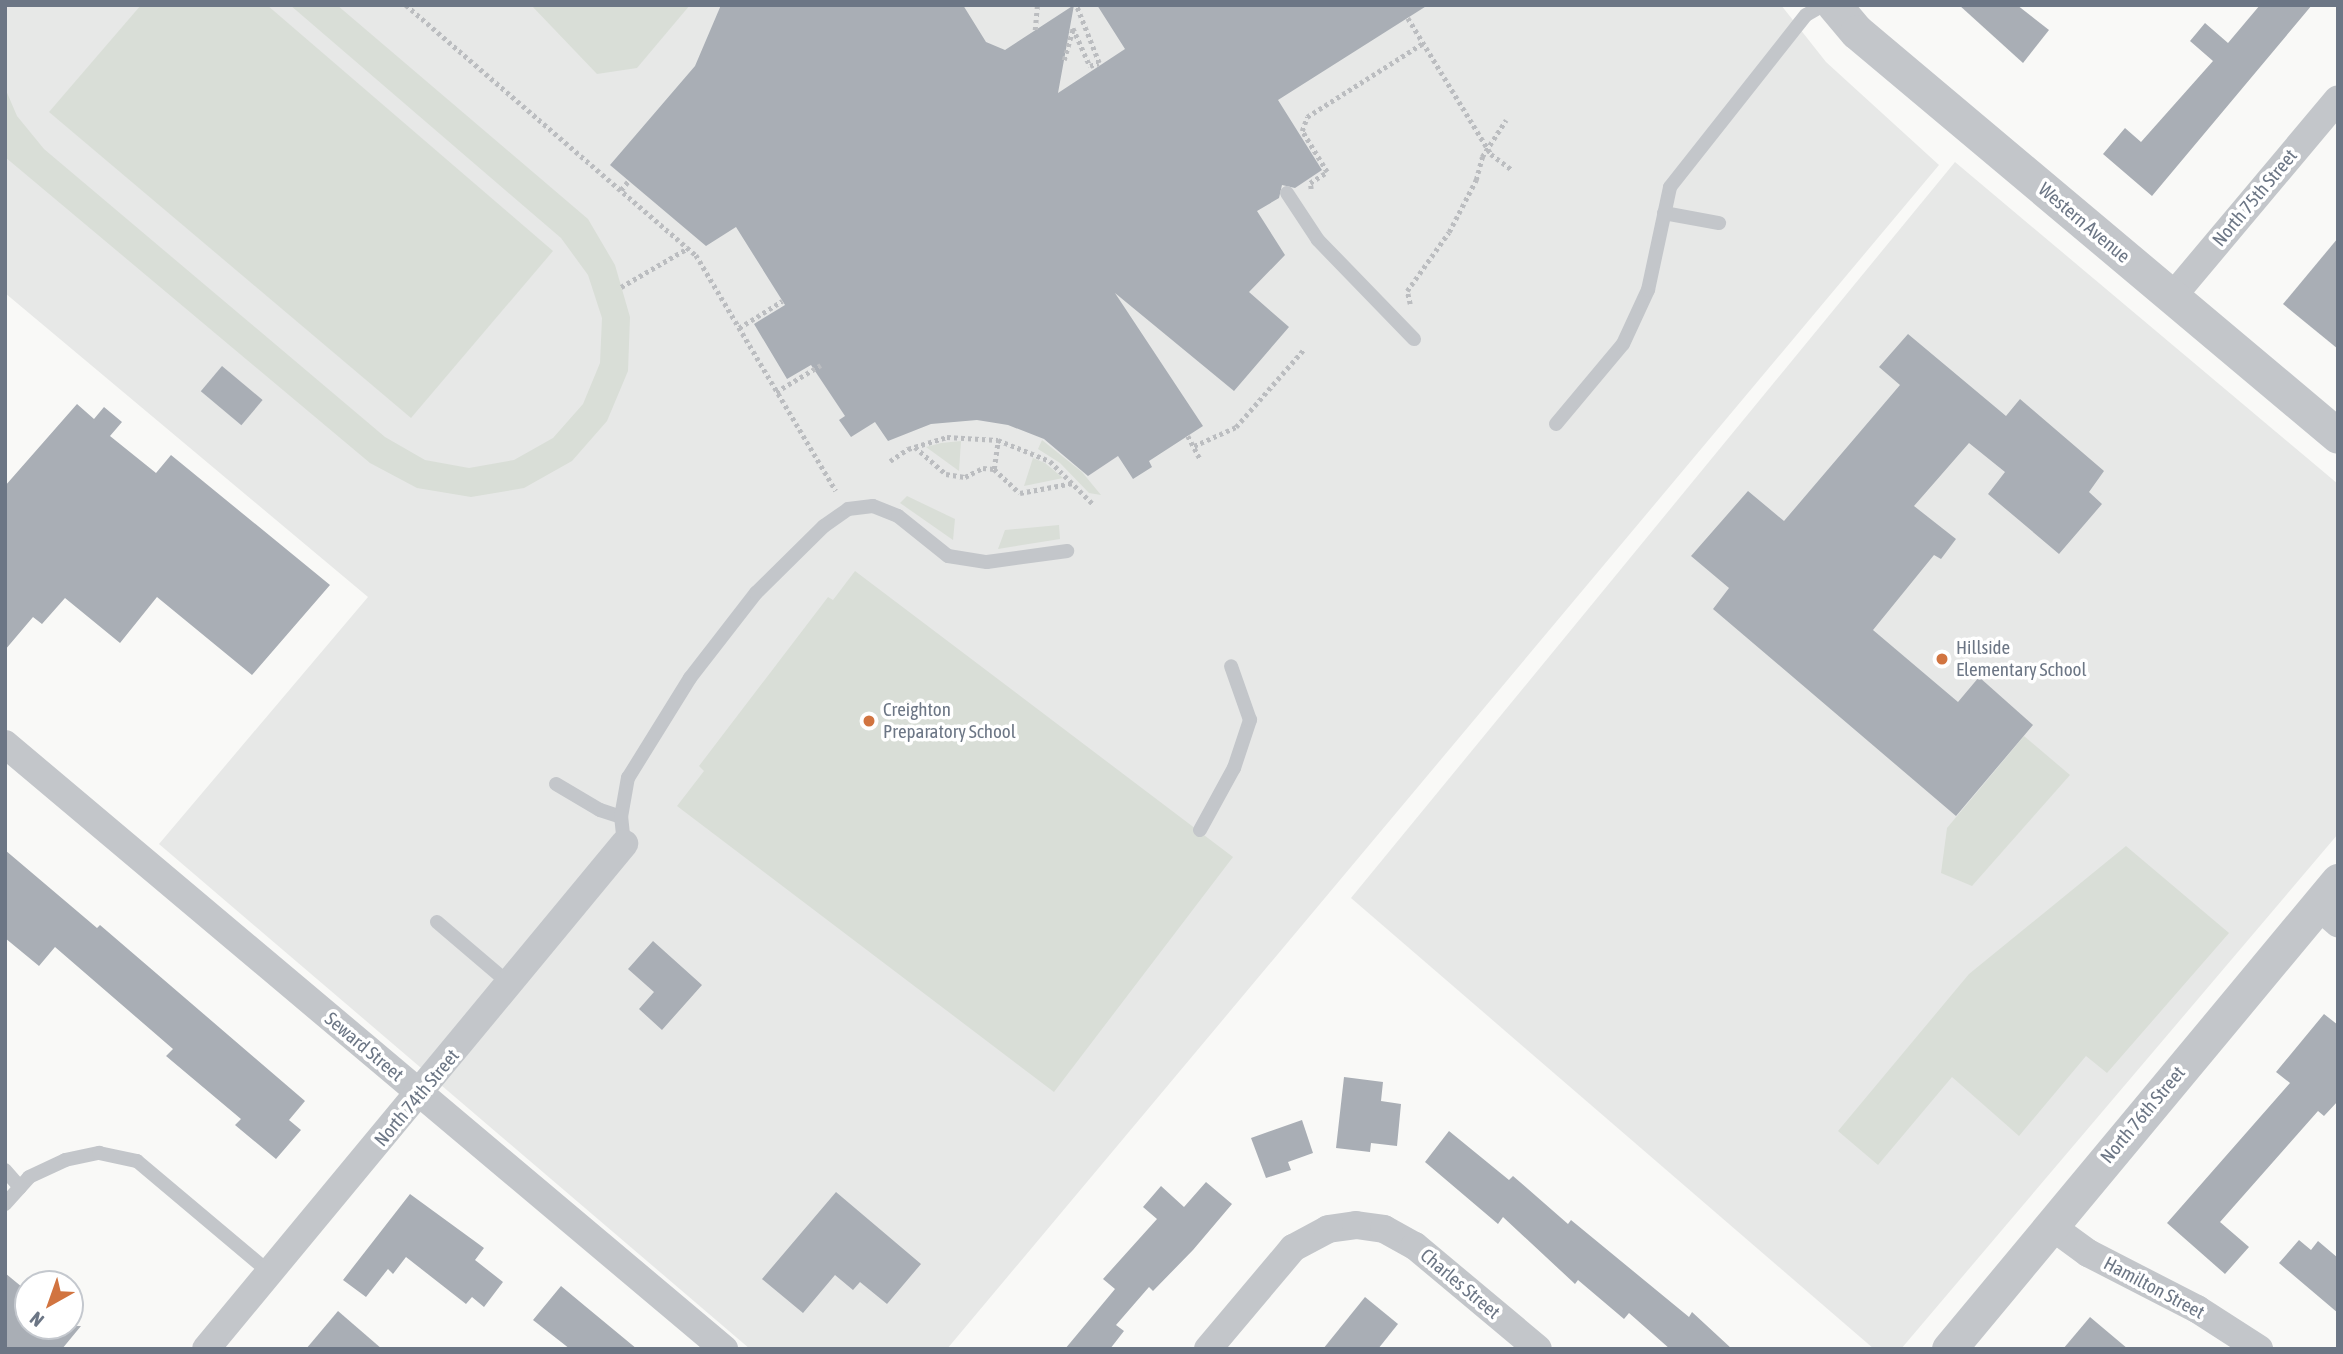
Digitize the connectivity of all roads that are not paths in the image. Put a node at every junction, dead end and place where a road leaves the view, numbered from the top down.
1 (1823, 5) edge
2 (1835, 5) edge
3 (2338, 99) edge
4 (1291, 199) road end
5 (1664, 213) junction
6 (1719, 223) dead end
7 (2172, 297) junction
8 (1414, 339) dead end
9 (1556, 424) dead end
10 (2338, 436) edge
11 (1067, 551) dead end
12 (1231, 666) dead end
13 (5, 744) edge
14 (556, 784) dead end
15 (1200, 830) dead end
16 (623, 831) junction
17 (2331, 903) edge
18 (438, 922) dead end
19 (511, 985) junction
20 (421, 1094) junction
21 (5, 1170) edge
22 (20, 1187) junction
23 (5, 1203) edge
24 (2051, 1226) junction
25 (270, 1273) junction
26 (717, 1347) edge
27 (206, 1349) edge
28 (1208, 1349) edge
29 (1538, 1349) edge
30 (1949, 1349) edge
31 (2259, 1349) edge

1 - 5 lane
2 - 7 street, Western Avenue
3 - 7 street, North 75th Street
4 - 8 lane
5 - 6 lane
5 - 9 lane
7 - 10 street, Western Avenue
11 - 16 lane
12 - 15 lane
13 - 20 street, Seward Street
14 - 16 lane
16 - 19 street, North 74th Street
17 - 24 street, North 76th Street
18 - 19 lane
19 - 20 street, North 74th Street
20 - 25 street, North 74th Street
20 - 26 street, Seward Street
21 - 22 lane
22 - 23 lane
22 - 25 lane
24 - 30 street, North 76th Street
24 - 31 street, Hamilton Street
25 - 27 street, North 74th Street
28 - 29 street, Charles Street

